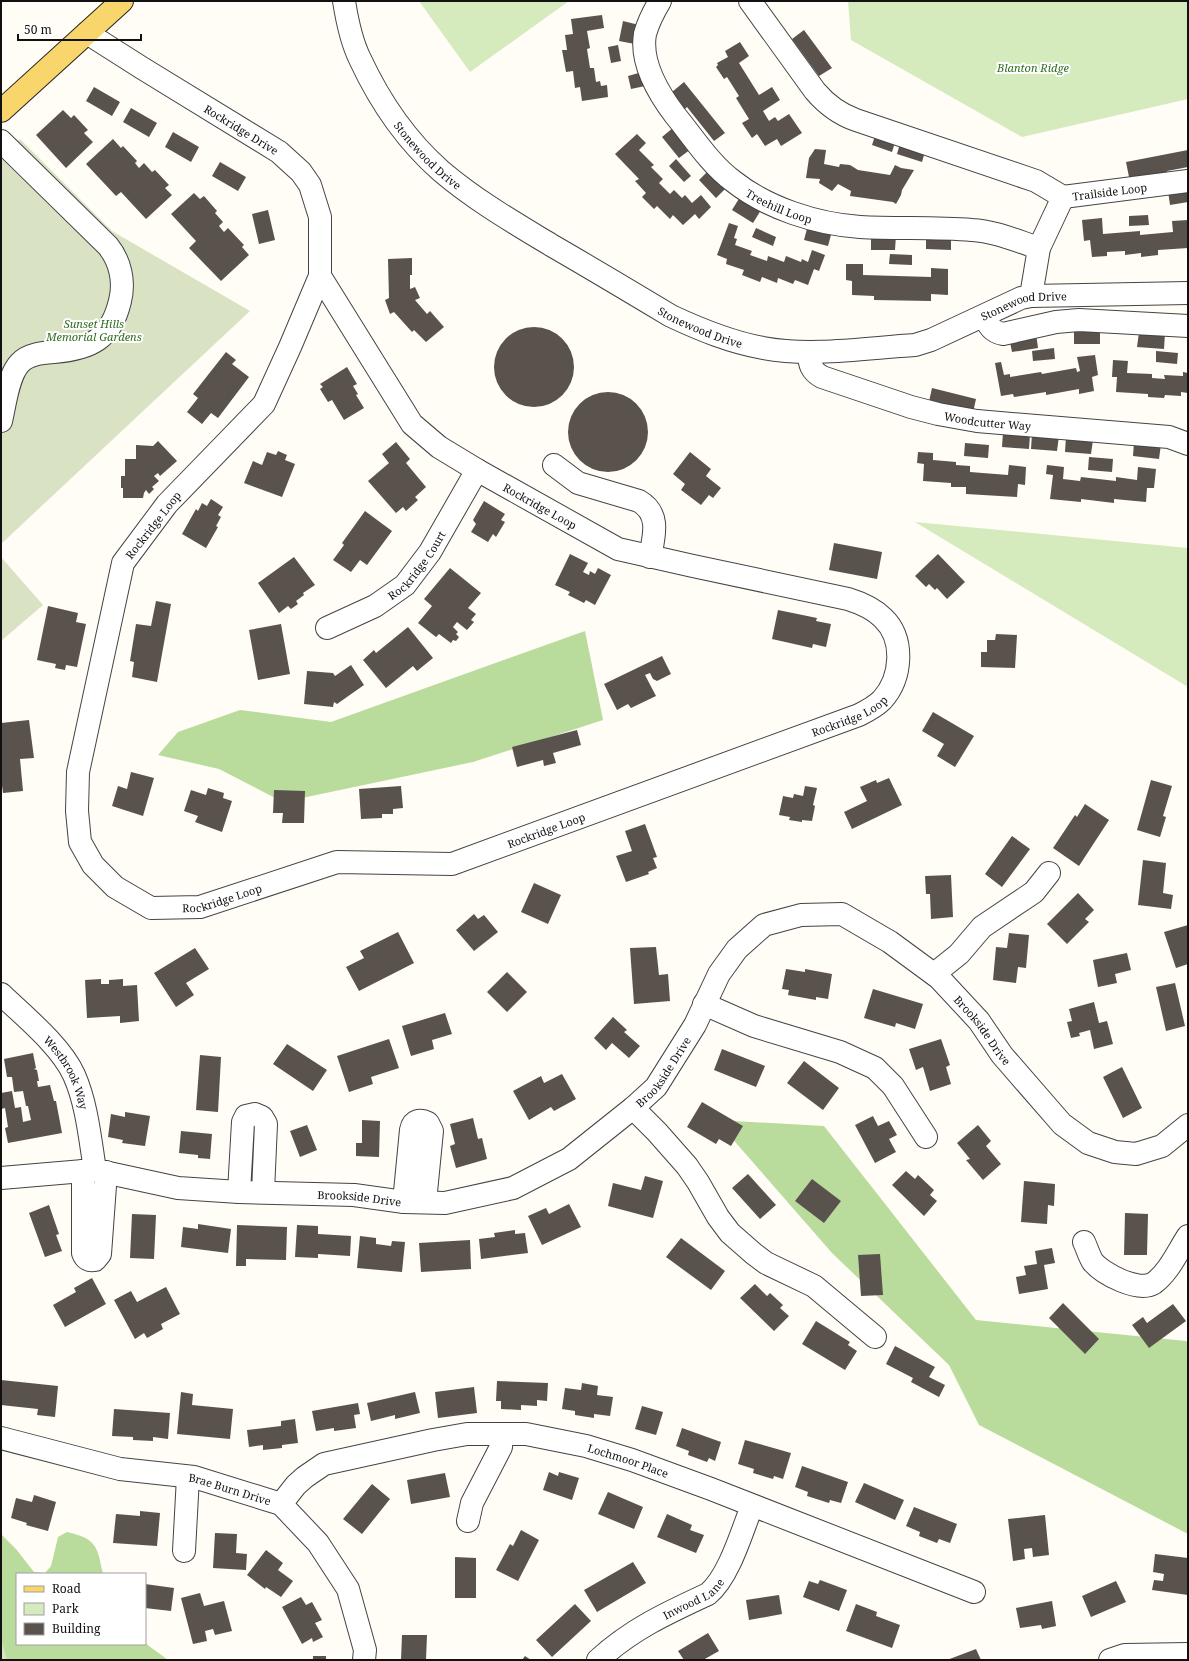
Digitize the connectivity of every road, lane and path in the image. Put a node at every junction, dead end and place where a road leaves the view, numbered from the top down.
1 (122, 1) edge
2 (344, 1) edge
3 (660, 1) edge
4 (750, 1) edge
5 (87, 33) junction
6 (1, 111) edge
7 (1, 141) edge
8 (1188, 181) edge
9 (1063, 197) junction
10 (1039, 248) junction
11 (320, 276) junction
12 (1188, 293) edge
13 (1031, 296) junction
14 (984, 316) junction
15 (347, 321) junction
16 (300, 324) junction
17 (1188, 326) edge
18 (810, 352) junction
19 (1, 421) edge
20 (1188, 444) edge
21 (554, 465) dead end
22 (476, 470) junction
23 (650, 557) junction
24 (327, 628) dead end
25 (1049, 873) dead end
26 (934, 974) junction
27 (1, 994) edge
28 (704, 1004) junction
29 (633, 1108) junction
30 (1186, 1132) edge
31 (926, 1137) dead end
32 (95, 1171) junction
33 (1, 1178) edge
34 (239, 1192) junction
35 (263, 1192) junction
36 (1188, 1236) edge
37 (1084, 1242) dead end
38 (875, 1337) dead end
39 (502, 1434) junction
40 (1, 1438) edge
41 (188, 1477) junction
42 (281, 1504) junction
43 (752, 1506) junction
44 (468, 1521) dead end
45 (184, 1551) dead end
46 (974, 1592) dead end
47 (1188, 1654) edge
48 (364, 1660) edge
49 (598, 1660) edge
50 (1110, 1660) edge

1 - 5 main road
2 - 18 street, Stonewood Drive
3 - 10 street, Treehill Loop
4 - 9 street
5 - 6 main road
5 - 11 street, Rockridge Drive
7 - 19 street
8 - 9 street, Trailside Loop
9 - 10 street, Trailside Loop
10 - 13 street, Trailside Loop
11 - 15 street, Rockridge Loop
11 - 16 street, Rockridge Loop
12 - 13 street, Stonewood Drive
13 - 14 street, Stonewood Drive
14 - 17 street
14 - 18 street, Stonewood Drive
15 - 16 street
15 - 22 street, Rockridge Loop
16 - 23 street, Rockridge Loop
18 - 20 street, Woodcutter Way
21 - 23 street
22 - 23 street, Rockridge Loop
22 - 24 street, Rockridge Court
25 - 26 street
26 - 28 street, Brookside Drive
26 - 30 street, Brookside Drive
27 - 32 street, Westbrook Way
28 - 29 street, Brookside Drive
28 - 31 street
29 - 35 street, Brookside Drive
29 - 38 street
32 - 33 street, Brookside Drive
32 - 34 street, Brookside Drive
34 - 35 street, Brookside Drive
34 - 35 street
36 - 37 street
39 - 42 street, Lochmoor Place
39 - 43 street, Lochmoor Place
39 - 44 street
40 - 41 street, Brae Burn Drive
41 - 42 street, Brae Burn Drive
41 - 45 street
42 - 48 street, Brae Burn Drive
43 - 46 street, Lochmoor Place
43 - 49 street, Inwood Lane
47 - 50 street

